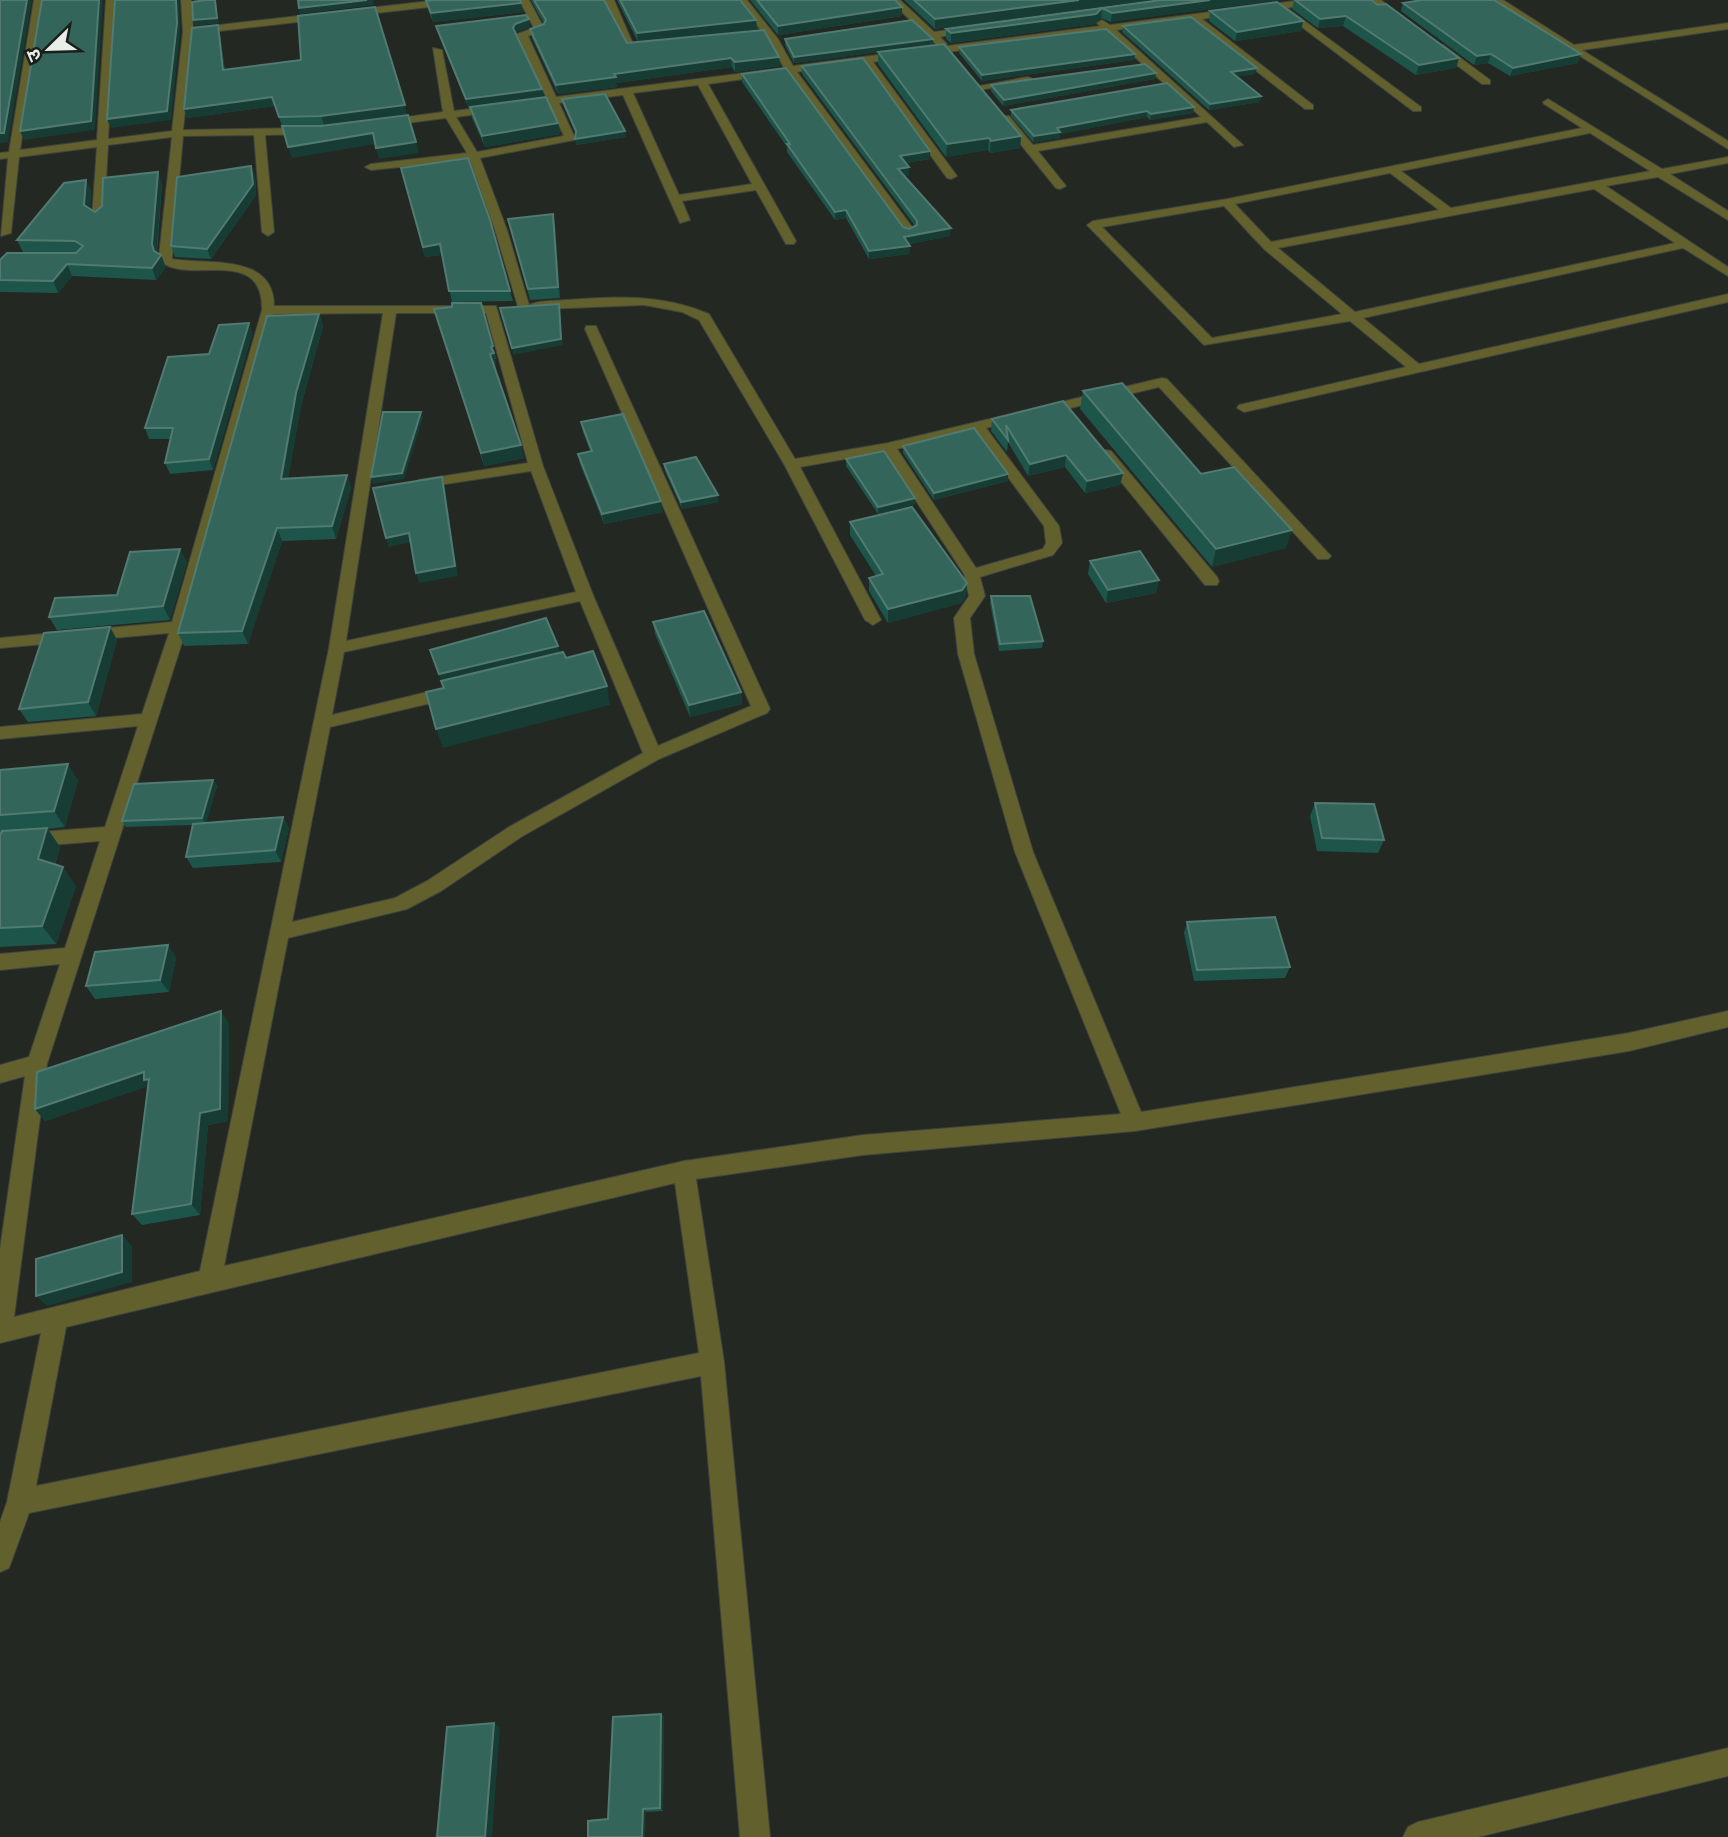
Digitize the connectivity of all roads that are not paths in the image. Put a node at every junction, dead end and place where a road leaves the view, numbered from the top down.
1 (39, 0) edge
2 (111, 0) edge
3 (464, 0) edge
4 (524, 0) edge
5 (609, 0) edge
6 (742, 0) edge
7 (894, 0) edge
8 (1324, 0) edge
9 (1375, 0) edge
10 (1496, 0) edge
11 (190, 2) edge
12 (1278, 6) junction
13 (1090, 14) edge
14 (533, 16) junction
15 (1193, 16) junction
16 (520, 18) edge
17 (915, 20) junction
18 (902, 22) edge
19 (1408, 24) edge
20 (1728, 26) edge
21 (1107, 27) junction
22 (985, 28) edge
23 (188, 32) junction
24 (755, 35) edge
25 (932, 35) junction
26 (772, 37) junction
27 (788, 39) edge
28 (1430, 41) edge
29 (660, 46) edge
30 (1572, 48) junction
31 (947, 49) junction
32 (437, 50) dead end
33 (955, 58) edge
34 (866, 60) junction
35 (1147, 64) junction
36 (1134, 66) edge
37 (790, 69) junction
38 (971, 77) edge
39 (1044, 78) edge
40 (701, 81) junction
41 (1486, 82) dead end
42 (1169, 83) junction
43 (1156, 86) edge
44 (627, 91) junction
45 (552, 101) junction
46 (1548, 102) dead end
47 (1309, 107) dead end
48 (1417, 109) dead end
49 (1013, 110) edge
50 (449, 114) junction
51 (1208, 119) junction
52 (374, 124) edge
53 (1591, 130) junction
54 (324, 131) edge
55 (259, 132) junction
56 (178, 133) junction
57 (102, 143) junction
58 (1238, 145) dead end
59 (1728, 146) edge
60 (1030, 149) junction
61 (14, 155) junction
62 (0, 156) edge
63 (474, 156) junction
64 (1728, 160) edge
65 (371, 167) dead end
66 (1393, 170) junction
67 (1660, 173) junction
68 (951, 176) dead end
69 (1596, 185) junction
70 (759, 186) junction
71 (1060, 186) dead end
72 (675, 199) junction
73 (1227, 202) junction
74 (1449, 212) junction
75 (1728, 216) edge
76 (98, 217) edge
77 (684, 220) dead end
78 (909, 231) edge
79 (268, 232) dead end
80 (5, 233) dead end
81 (790, 241) dead end
82 (1685, 244) junction
83 (1268, 246) junction
84 (1728, 272) edge
85 (1728, 298) edge
86 (507, 308) junction
87 (268, 310) junction
88 (390, 310) junction
89 (1354, 316) junction
90 (591, 329) dead end
91 (1415, 368) junction
92 (1244, 408) dead end
93 (978, 426) junction
94 (1100, 446) edge
95 (888, 447) junction
96 (791, 464) junction
97 (536, 466) junction
98 (402, 486) edge
99 (1323, 556) dead end
100 (972, 574) junction
101 (1211, 581) dead end
102 (585, 594) junction
103 (873, 620) dead end
104 (179, 627) junction
105 (0, 643) edge
106 (337, 648) junction
107 (466, 688) edge
108 (149, 719) junction
109 (322, 723) junction
110 (0, 733) edge
111 (653, 755) junction
112 (113, 833) junction
113 (0, 842) edge
114 (282, 932) junction
115 (72, 955) junction
116 (0, 961) edge
117 (1728, 1019) edge
118 (37, 1064) junction
119 (0, 1074) edge
120 (1135, 1122) junction
121 (684, 1171) junction
122 (210, 1280) junction
123 (55, 1319) junction
124 (0, 1332) edge
125 (712, 1363) junction
126 (19, 1502) junction
127 (0, 1559) edge
128 (1728, 1762) edge
129 (755, 1837) edge
130 (1418, 1837) edge

1 - 61 street
2 - 57 street
3 - 23 street
4 - 14 street
5 - 29 street
6 - 26 street
7 - 17 street
8 - 12 street
9 - 19 street
10 - 30 street
11 - 23 street
12 - 15 street
12 - 48 street
13 - 21 street
14 - 16 street
14 - 45 street
15 - 21 street
15 - 47 street
17 - 18 street
17 - 25 street
20 - 30 street
21 - 31 street
21 - 35 street
22 - 25 street
23 - 56 street
24 - 26 street
25 - 31 street
26 - 27 street
26 - 37 street
28 - 41 street
30 - 59 street
31 - 33 street
31 - 34 street
32 - 50 street
34 - 37 street
34 - 68 street
35 - 36 street
35 - 42 street
37 - 40 street
37 - 78 street
38 - 39 street
40 - 44 street
40 - 70 street
42 - 43 street
42 - 51 street
44 - 45 street
44 - 72 street
45 - 50 street
45 - 63 street
46 - 53 street
49 - 60 street
50 - 52 street
50 - 63 street
51 - 58 street
51 - 60 street
53 - 66 street
53 - 67 street
54 - 55 street
55 - 56 street
55 - 79 street
56 - 57 street
56 - 87 street
57 - 61 street
57 - 76 street
60 - 71 street
61 - 62 street
61 - 80 street
63 - 65 street
63 - 86 street
64 - 67 street
66 - 73 street
66 - 74 street
67 - 69 street
67 - 75 street
69 - 74 street
69 - 82 street
70 - 72 street
70 - 81 street
72 - 77 street
73 - 83 street
73 - 89 street
74 - 83 street
82 - 84 street
82 - 89 street
83 - 89 street
85 - 91 street
86 - 88 street
86 - 96 street
86 - 97 street
87 - 88 street
87 - 104 street
88 - 106 street
89 - 91 street
90 - 111 street
91 - 92 street
93 - 95 street
93 - 99 street
93 - 100 street
94 - 101 street
95 - 96 street
95 - 100 street
96 - 103 street
97 - 98 street
97 - 102 street
100 - 120 street
102 - 106 street
102 - 111 street
104 - 105 street
104 - 108 street
106 - 109 street
107 - 109 street
108 - 110 street
108 - 112 street
109 - 114 street
111 - 114 street
112 - 113 street
112 - 115 street
114 - 122 street
115 - 116 street
115 - 118 street
117 - 120 street
118 - 119 street
118 - 124 street
120 - 121 street
121 - 122 street
121 - 125 street
122 - 123 street
123 - 124 street
123 - 126 street
125 - 126 street
125 - 129 street
126 - 127 street
128 - 130 street

